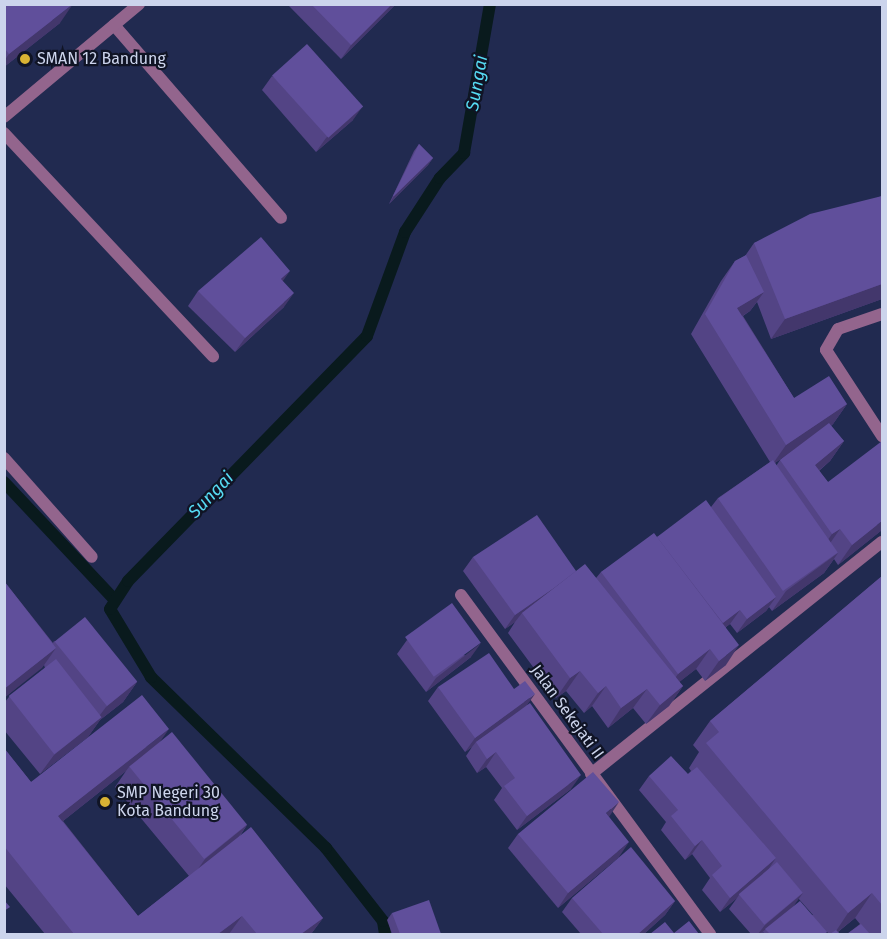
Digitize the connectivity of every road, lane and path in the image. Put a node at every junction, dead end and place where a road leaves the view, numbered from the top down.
1 (139, 4) edge
2 (114, 26) junction
3 (4, 117) edge
4 (4, 133) edge
5 (282, 218) dead end
6 (882, 314) edge
7 (213, 356) dead end
8 (882, 436) edge
9 (4, 458) edge
10 (882, 542) edge
11 (92, 556) dead end
12 (461, 595) dead end
13 (591, 774) junction
14 (710, 934) edge

1 - 2 street
2 - 3 street
2 - 5 street
4 - 7 street
6 - 8 street
9 - 11 street
10 - 13 street
12 - 13 street, Jalan Sekejati II
13 - 14 street, Jalan Sekejati II

